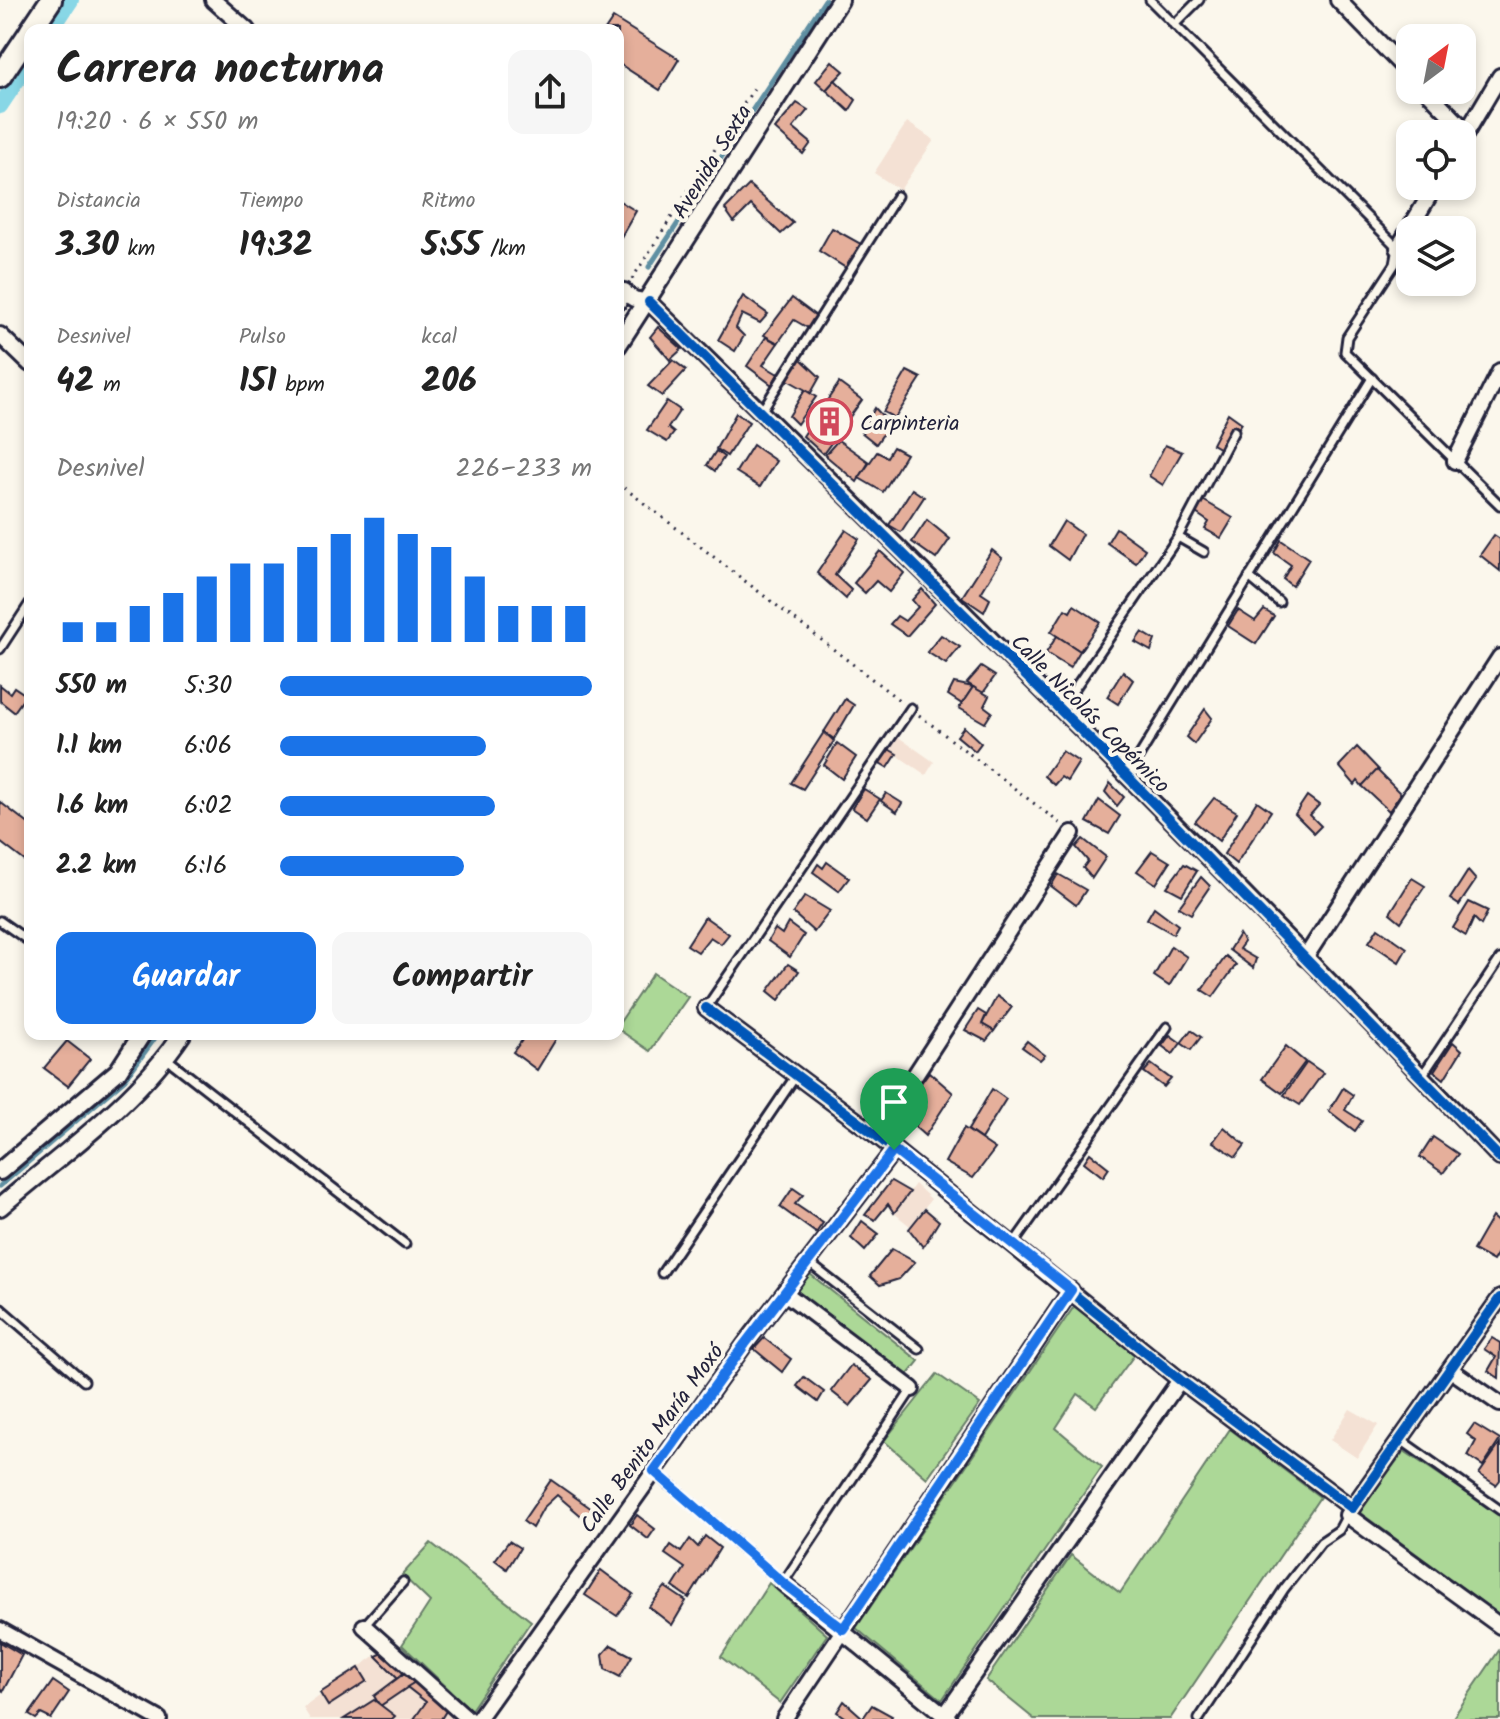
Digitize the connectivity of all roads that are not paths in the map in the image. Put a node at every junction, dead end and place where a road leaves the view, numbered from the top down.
1 (51, 0) edge
2 (213, 0) edge
3 (840, 0) edge
4 (1150, 0) edge
5 (1199, 0) edge
6 (1338, 0) edge
7 (36, 24) edge
8 (240, 24) edge
9 (1174, 25) junction
10 (24, 41) edge
11 (1396, 60) edge
12 (1500, 76) edge
13 (0, 77) edge
14 (1438, 104) edge
15 (1451, 120) edge
16 (1474, 120) edge
17 (897, 196) dead end
18 (1396, 246) edge
19 (1396, 259) edge
20 (629, 297) edge
21 (624, 319) edge
22 (0, 335) edge
23 (24, 358) edge
24 (1500, 371) edge
25 (1372, 378) junction
26 (761, 412) junction
27 (1234, 431) dead end
28 (1455, 461) junction
29 (1500, 505) edge
30 (1178, 537) junction
31 (1204, 552) dead end
32 (1249, 577) junction
33 (1279, 602) dead end
34 (24, 612) edge
35 (0, 649) edge
36 (1500, 657) edge
37 (911, 708) road end
38 (1060, 710) junction
39 (1127, 776) junction
40 (1072, 833) road end
41 (0, 921) edge
42 (24, 938) edge
43 (1305, 958) junction
44 (1500, 959) edge
45 (706, 1008) joint
46 (1167, 1027) dead end
47 (138, 1040) edge
48 (178, 1040) edge
49 (166, 1058) junction
50 (1422, 1076) junction
51 (795, 1077) junction
52 (876, 1135) junction
53 (894, 1150) junction
54 (1500, 1158) edge
55 (0, 1171) edge
56 (0, 1207) edge
57 (1014, 1243) junction
58 (405, 1244) dead end
59 (808, 1262) junction
60 (662, 1273) dead end
61 (1071, 1290) junction
62 (785, 1293) junction
63 (1500, 1298) edge
64 (0, 1308) edge
65 (919, 1349) dead end
66 (1451, 1370) junction
67 (1180, 1380) junction
68 (84, 1381) dead end
69 (912, 1389) joint
70 (1500, 1404) edge
71 (1401, 1440) junction
72 (654, 1471) junction
73 (1500, 1510) edge
74 (1350, 1512) junction
75 (403, 1582) dead end
76 (783, 1583) junction
77 (364, 1626) joint
78 (1500, 1626) edge
79 (843, 1629) junction
80 (0, 1630) edge
81 (947, 1717) edge
82 (159, 1719) edge
83 (468, 1719) edge
84 (478, 1719) edge
85 (784, 1719) edge
86 (1199, 1719) edge

1 - 7 main road
2 - 8 street
3 - 20 street, Avenida Sexta
4 - 9 lane
5 - 9 lane
6 - 11 street
9 - 18 lane
10 - 13 main road
12 - 16 street
14 - 15 street
17 - 26 lane
19 - 25 lane
20 - 21 street, Avenida Sexta
20 - 26 street, Calle Nicolás Copérnico
22 - 23 street
24 - 28 street
25 - 28 lane
25 - 32 lane
26 - 38 street, Calle Nicolás Copérnico
27 - 30 lane
28 - 29 lane
30 - 31 lane
30 - 38 lane
32 - 33 lane
32 - 39 lane
34 - 35 lane
36 - 43 street
37 - 45 lane
38 - 39 street, Calle Nicolás Copérnico
39 - 43 street, Calle Nicolás Copérnico
40 - 52 street
41 - 42 lane
43 - 50 street, Calle Nicolás Copérnico
44 - 50 lane
45 - 51 street
46 - 57 lane
47 - 55 street
48 - 49 street
49 - 56 street
49 - 58 lane
50 - 54 street, Calle Nicolás Copérnico
51 - 52 street
51 - 60 lane
52 - 53 street
53 - 57 street
53 - 59 street, Calle Benito María Moxó
57 - 61 street
59 - 62 street, Calle Benito María Moxó
59 - 65 lane
61 - 67 street
61 - 79 street
62 - 69 street
62 - 72 street, Calle Benito María Moxó
63 - 66 street
64 - 68 lane
66 - 70 street
66 - 71 street
67 - 74 street
67 - 81 street
69 - 76 lane
71 - 73 lane
71 - 74 street
72 - 76 lane
72 - 84 street, Calle Benito María Moxó
74 - 78 street
74 - 86 lane
75 - 77 lane
76 - 79 street
77 - 83 street
79 - 81 street
79 - 85 street
80 - 82 street

